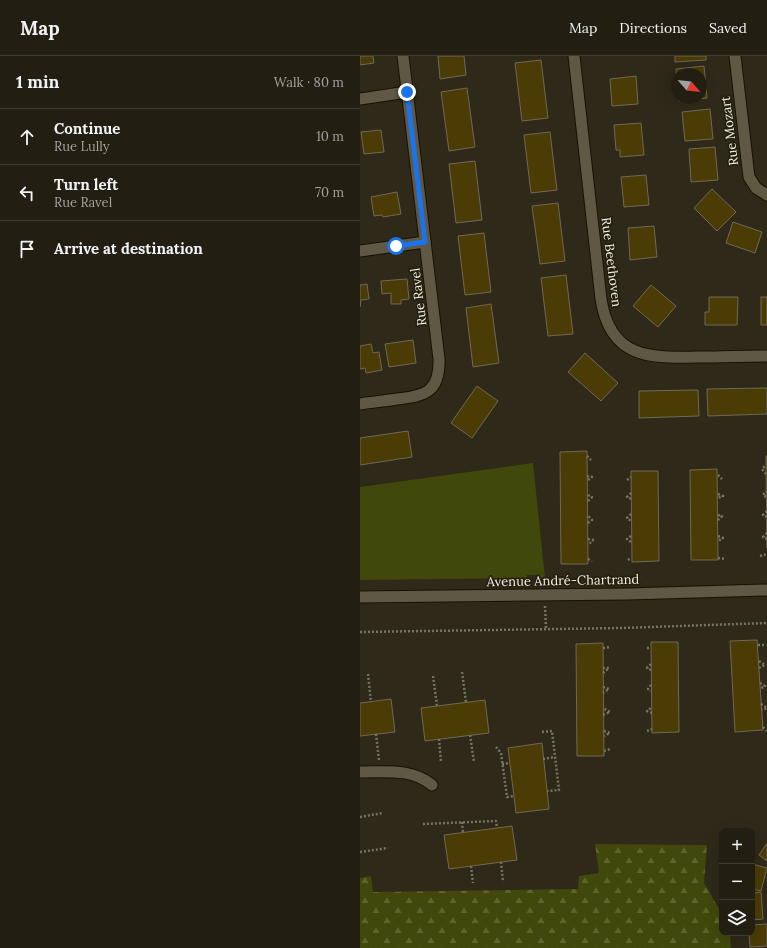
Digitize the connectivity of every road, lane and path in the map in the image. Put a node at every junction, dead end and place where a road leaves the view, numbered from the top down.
1 (403, 56) edge
2 (574, 56) edge
3 (735, 56) edge
4 (407, 92) junction
5 (360, 99) edge
6 (767, 195) edge
7 (425, 242) junction
8 (360, 251) edge
9 (767, 356) edge
10 (360, 404) edge
11 (587, 456) dead end
12 (591, 460) dead end
13 (766, 465) edge
14 (766, 474) edge
15 (718, 475) dead end
16 (587, 476) dead end
17 (631, 477) dead end
18 (722, 479) dead end
19 (627, 480) dead end
20 (587, 481) dead end
21 (766, 491) edge
22 (631, 493) dead end
23 (718, 494) dead end
24 (588, 495) dead end
25 (766, 497) edge
26 (718, 498) dead end
27 (631, 499) dead end
28 (588, 501) dead end
29 (767, 512) edge
30 (631, 514) dead end
31 (718, 515) dead end
32 (588, 516) dead end
33 (767, 517) edge
34 (718, 520) dead end
35 (631, 521) dead end
36 (588, 523) dead end
37 (767, 534) edge
38 (631, 536) dead end
39 (718, 536) dead end
40 (588, 539) dead end
41 (767, 539) edge
42 (718, 541) dead end
43 (631, 542) dead end
44 (588, 545) dead end
45 (767, 554) edge
46 (760, 556) dead end
47 (632, 558) dead end
48 (718, 558) dead end
49 (588, 559) dead end
50 (725, 559) dead end
51 (628, 560) dead end
52 (592, 561) dead end
53 (767, 590) edge
54 (360, 597) edge
55 (545, 603) dead end
56 (767, 623) edge
57 (546, 630) junction
58 (360, 632) edge
59 (758, 645) dead end
60 (765, 645) dead end
61 (611, 647) dead end
62 (603, 648) dead end
63 (647, 648) dead end
64 (651, 648) dead end
65 (759, 662) dead end
66 (651, 664) dead end
67 (603, 668) dead end
68 (759, 668) dead end
69 (651, 670) dead end
70 (462, 672) dead end
71 (603, 673) dead end
72 (368, 674) dead end
73 (433, 676) dead end
74 (760, 683) dead end
75 (651, 685) dead end
76 (603, 687) dead end
77 (760, 689) dead end
78 (651, 692) dead end
79 (603, 693) dead end
80 (372, 702) dead end
81 (466, 702) dead end
82 (761, 704) dead end
83 (437, 706) dead end
84 (652, 707) dead end
85 (603, 708) dead end
86 (762, 710) dead end
87 (652, 713) dead end
88 (603, 715) dead end
89 (762, 726) dead end
90 (652, 729) dead end
91 (604, 731) dead end
92 (647, 731) dead end
93 (542, 732) dead end
94 (766, 732) dead end
95 (376, 734) dead end
96 (470, 735) dead end
97 (604, 736) dead end
98 (439, 739) dead end
99 (496, 748) dead end
100 (610, 750) dead end
101 (604, 752) dead end
102 (555, 757) junction
103 (544, 759) dead end
104 (379, 760) dead end
105 (441, 762) dead end
106 (474, 762) dead end
107 (510, 763) dead end
108 (502, 764) junction
109 (360, 772) edge
110 (432, 785) dead end
111 (547, 791) dead end
112 (514, 796) dead end
113 (383, 813) dead end
114 (360, 817) edge
115 (462, 822) junction
116 (423, 824) dead end
117 (497, 828) dead end
118 (463, 833) dead end
119 (388, 848) dead end
120 (360, 852) edge
121 (501, 862) dead end
122 (471, 866) dead end
123 (503, 882) dead end
124 (473, 883) dead end

1 - 4 street, Rue Ravel
2 - 9 street, Rue Beethoven
3 - 6 street, Rue Mozart
4 - 5 street
4 - 7 street, Rue Ravel
7 - 8 street
7 - 10 street, Rue Ravel
11 - 12 path
13 - 14 path
15 - 18 path
16 - 20 path
17 - 19 path
21 - 25 path
22 - 27 path
23 - 26 path
24 - 28 path
29 - 33 path
30 - 35 path
31 - 34 path
32 - 36 path
37 - 41 path
38 - 43 path
39 - 42 path
40 - 44 path
45 - 46 path
47 - 51 path
48 - 50 path
49 - 52 path
53 - 54 street, Avenue André-Chartrand
55 - 57 path, Avenue André-Chartrand
56 - 57 path
57 - 58 path
59 - 60 path
61 - 62 path
63 - 64 path
65 - 68 path
66 - 69 path
67 - 71 path
70 - 81 path
72 - 80 path
73 - 83 path
74 - 77 path
75 - 78 path
76 - 79 path
82 - 86 path
84 - 87 path
85 - 88 path
89 - 94 path
90 - 92 path
91 - 97 path
93 - 102 path
95 - 104 path
96 - 106 path
98 - 105 path
99 - 108 path
100 - 101 path
102 - 103 path
102 - 111 path
107 - 108 path
108 - 112 path
109 - 110 street
113 - 114 path
115 - 116 path
115 - 117 path
115 - 118 path
119 - 120 path
121 - 123 path
122 - 124 path

